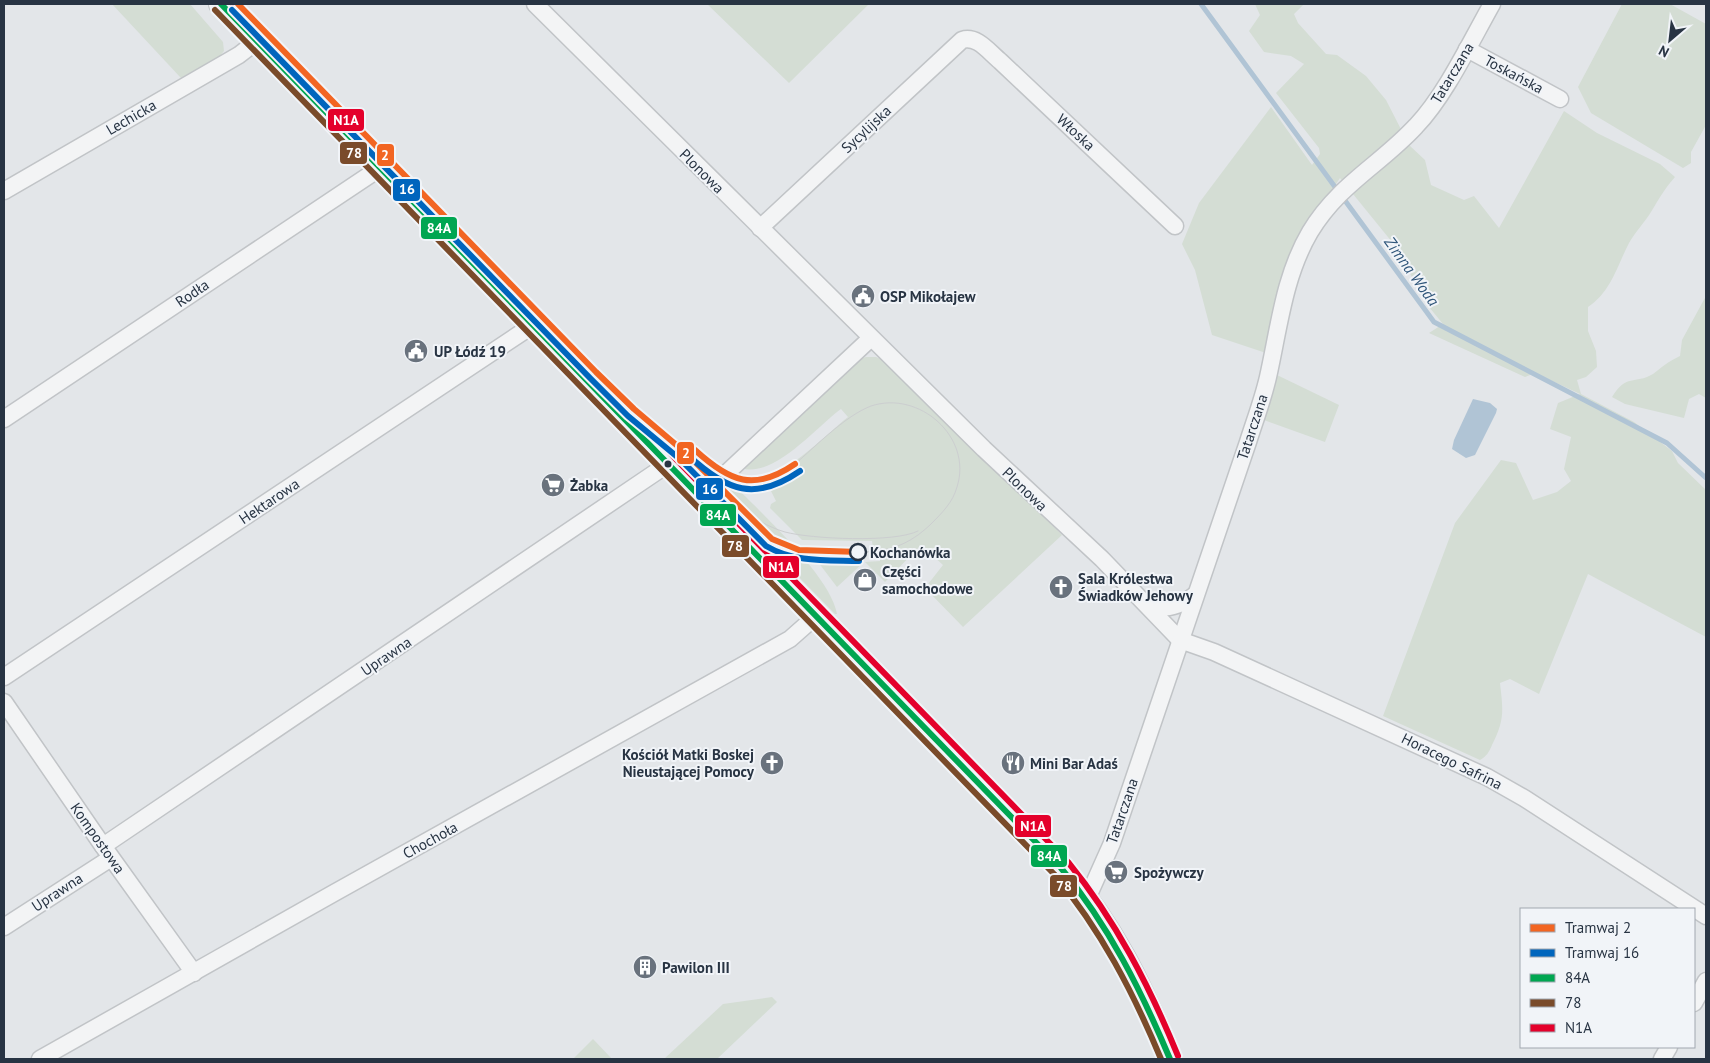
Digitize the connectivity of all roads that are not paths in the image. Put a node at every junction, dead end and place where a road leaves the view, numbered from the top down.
1 (221, 4) edge
2 (535, 4) edge
3 (1492, 4) edge
4 (975, 40) joint
5 (257, 41) junction
6 (1467, 49) junction
7 (1560, 99) dead end
8 (380, 168) junction
9 (4, 191) edge
10 (1176, 226) dead end
11 (760, 228) junction
12 (534, 325) junction
13 (871, 338) junction
14 (4, 419) edge
15 (668, 464) junction
16 (701, 497) junction
17 (1195, 595) junction
18 (1149, 607) junction
19 (816, 616) junction
20 (1180, 640) junction
21 (4, 677) edge
22 (4, 702) edge
23 (107, 852) junction
24 (1087, 899) junction
25 (1694, 908) edge
26 (1695, 909) edge
27 (1706, 916) edge
28 (4, 927) edge
29 (194, 973) junction
30 (1706, 981) edge
31 (1695, 1001) edge
32 (1668, 1048) edge
33 (40, 1059) edge
34 (1170, 1059) edge
35 (1662, 1059) edge

1 - 5 main road
2 - 11 street, Plonowa
3 - 6 street, Tatarczana
4 - 10 street, Włoska
4 - 11 street, Sycylijska
5 - 8 main road
5 - 9 street, Lechicka
6 - 7 street, Toskańska
6 - 17 street, Tatarczana
8 - 12 main road
8 - 14 street, Rodła
11 - 13 street, Plonowa
12 - 15 main road
12 - 21 street, Hektarowa
13 - 16 street
13 - 18 street, Plonowa
15 - 16 main road
15 - 23 street, Uprawna
16 - 19 main road
17 - 18 street
17 - 20 street, Tatarczana
18 - 20 street, Plonowa
19 - 24 main road
19 - 29 street, Chochoła
20 - 24 street, Tatarczana
20 - 25 street, Horacego Safrina
22 - 23 street, Kompostowa
23 - 28 street, Uprawna
23 - 29 street, Kompostowa
24 - 34 main road
26 - 27 street, Horacego Safrina
29 - 33 street, Chochoła
30 - 31 street
32 - 35 street

